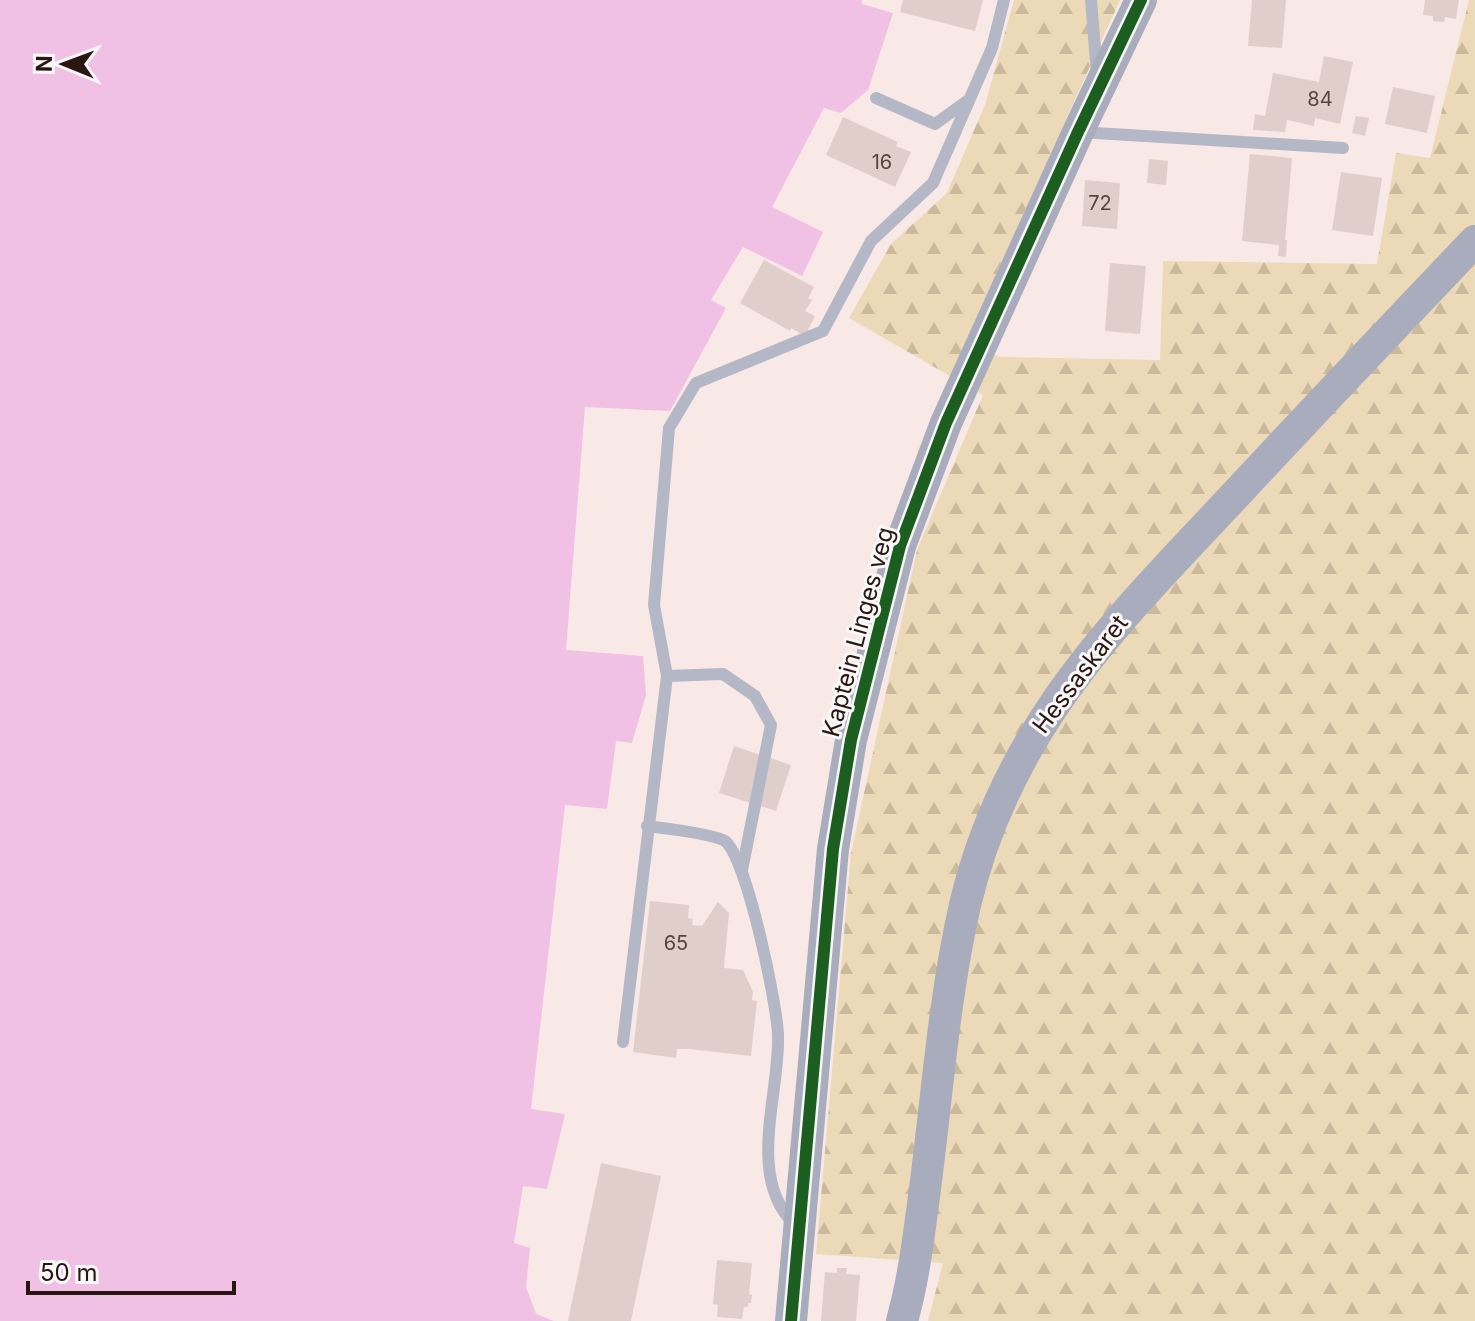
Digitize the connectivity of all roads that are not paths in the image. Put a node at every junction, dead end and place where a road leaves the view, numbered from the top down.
1 (1004, 0) edge
2 (1091, 0) edge
3 (1141, 0) edge
4 (1099, 89) junction
5 (876, 98) dead end
6 (970, 99) junction
7 (1078, 132) junction
8 (1343, 148) dead end
9 (1475, 241) edge
10 (667, 676) junction
11 (647, 826) junction
12 (742, 870) junction
13 (623, 1042) dead end
14 (799, 1230) junction
15 (791, 1321) edge
16 (902, 1321) edge

1 - 6 lane
2 - 4 lane
3 - 4 street, Kaptein Linges veg
4 - 7 street, Kaptein Linges veg
5 - 6 lane
6 - 10 lane
7 - 8 lane
7 - 14 street, Kaptein Linges veg
9 - 16 street, Hessaskaret
10 - 11 lane
10 - 12 lane
11 - 12 lane
11 - 13 lane
12 - 14 lane
14 - 15 street, Kaptein Linges veg

